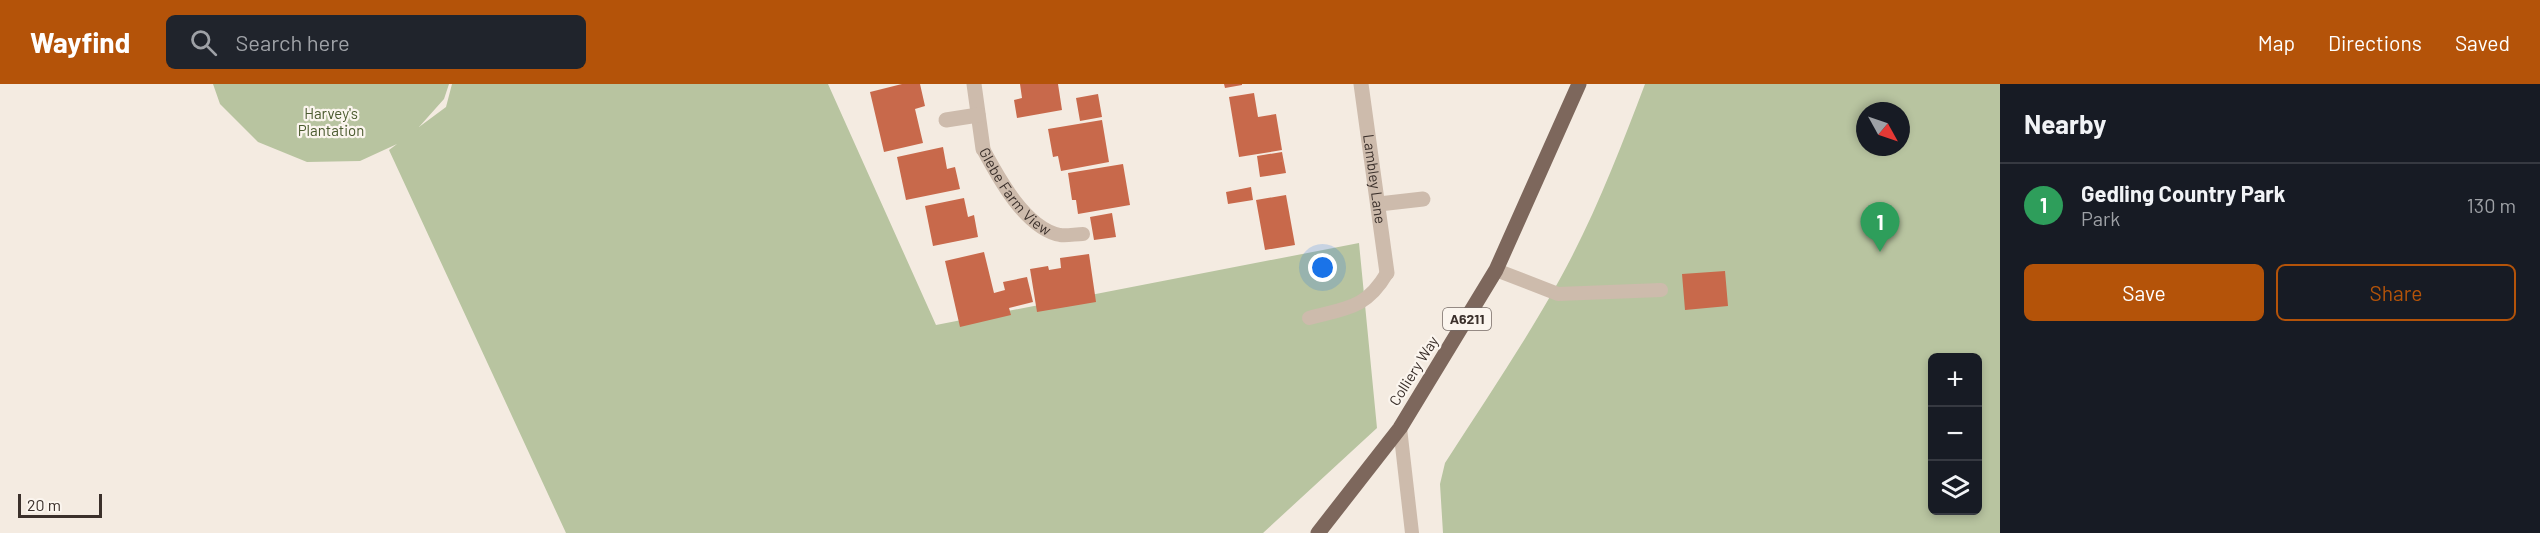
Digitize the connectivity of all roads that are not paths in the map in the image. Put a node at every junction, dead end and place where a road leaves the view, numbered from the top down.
1 (974, 84) edge
2 (1361, 84) edge
3 (1579, 84) edge
4 (978, 115) junction
5 (946, 120) dead end
6 (983, 149) joint
7 (1423, 199) dead end
8 (1378, 204) junction
9 (1083, 234) dead end
10 (1496, 270) junction
11 (1388, 273) joint
12 (1660, 290) dead end
13 (1309, 318) dead end
14 (1400, 428) junction
15 (1318, 533) edge
16 (1412, 533) edge

1 - 4 street, Glebe Farm View
2 - 8 street, Lambley Lane
3 - 10 main road, Colliery Way / A6211
4 - 5 street
4 - 6 street, Glebe Farm View
6 - 9 lane, Glebe Farm View
7 - 8 street
8 - 11 street, Lambley Lane
10 - 12 lane
10 - 14 main road, Colliery Way / A6211
11 - 13 lane
14 - 15 main road, Colliery Way / A6211
14 - 16 lane

